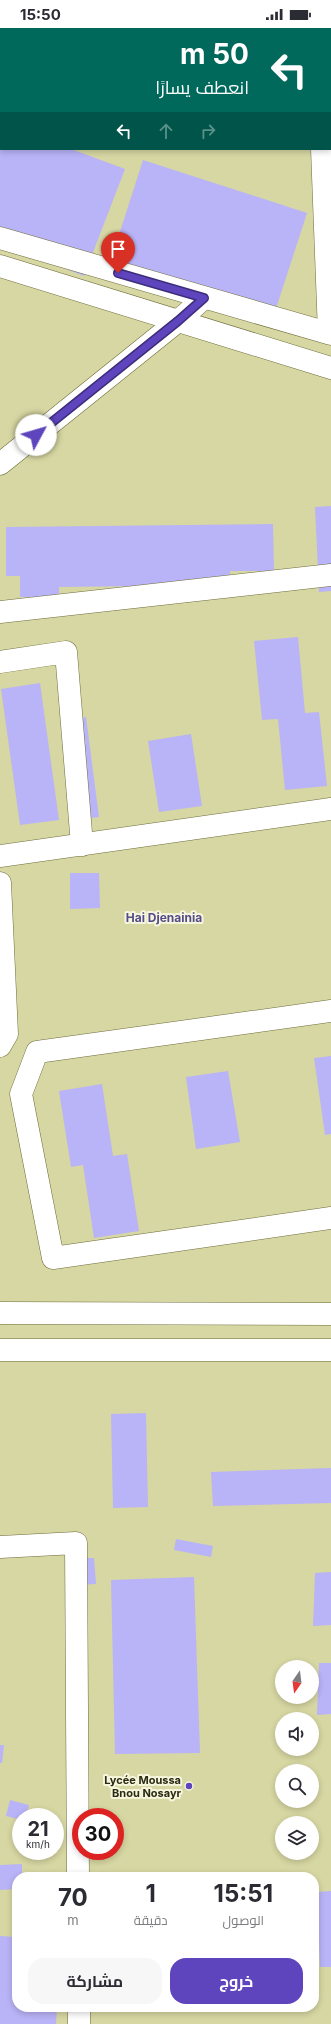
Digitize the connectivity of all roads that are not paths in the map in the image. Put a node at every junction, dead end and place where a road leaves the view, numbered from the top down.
1 (322, 150) edge
2 (0, 238) edge
3 (0, 266) edge
4 (204, 298) junction
5 (178, 321) junction
6 (330, 333) edge
7 (331, 368) edge
8 (0, 464) edge
9 (331, 575) edge
10 (0, 612) edge
11 (0, 662) edge
12 (331, 809) edge
13 (82, 845) junction
14 (0, 856) edge
15 (0, 883) edge
16 (331, 1011) edge
17 (0, 1046) edge
18 (331, 1218) edge
19 (0, 1313) edge
20 (331, 1314) edge
21 (0, 1350) edge
22 (331, 1350) edge
23 (0, 1547) edge
24 (78, 1872) edge
25 (79, 2012) edge
26 (79, 2024) edge

1 - 6 street
2 - 4 street
3 - 5 street
4 - 5 street
4 - 6 street
5 - 7 street
5 - 8 street
9 - 10 street
11 - 13 street
12 - 13 street
13 - 14 street
15 - 17 street
16 - 18 street
19 - 20 street
21 - 22 street
23 - 24 street
25 - 26 street

